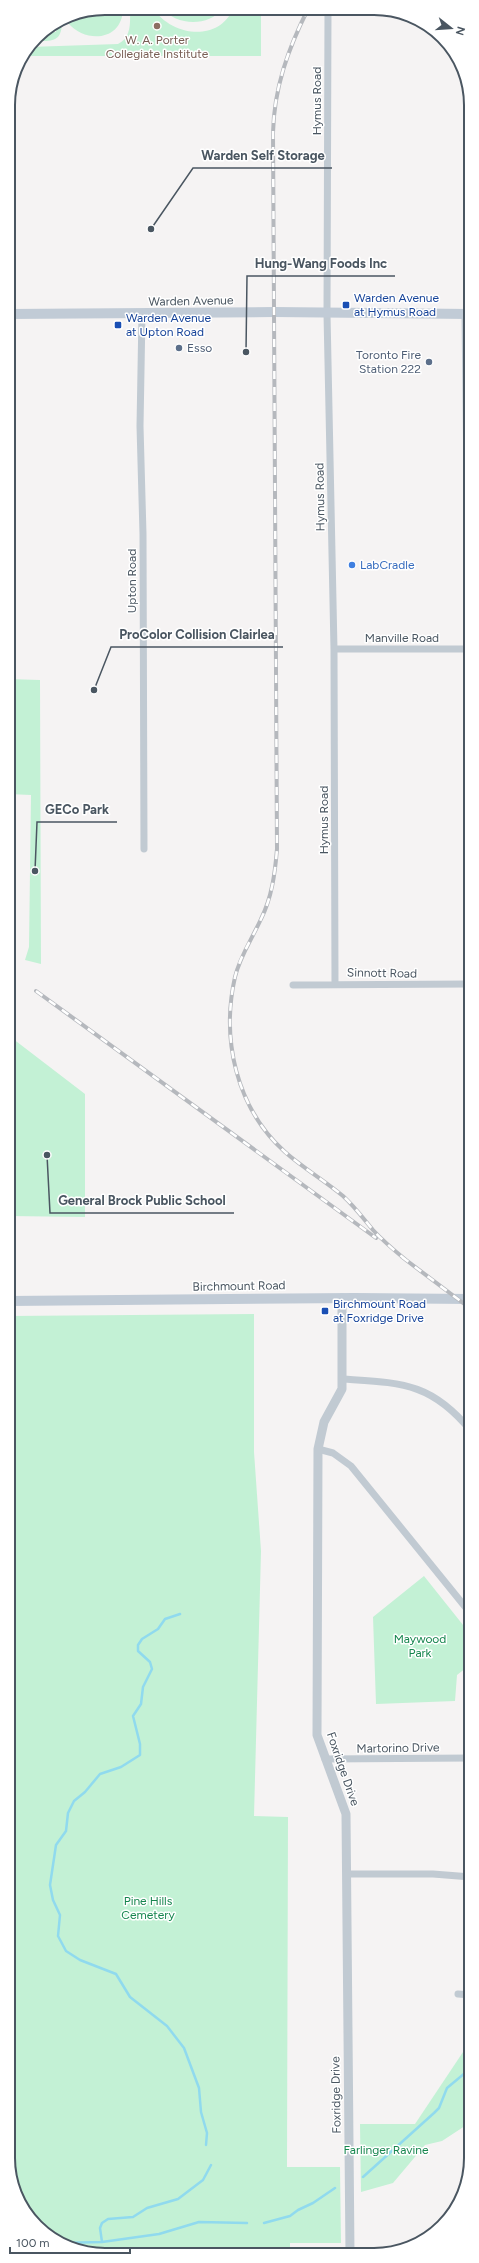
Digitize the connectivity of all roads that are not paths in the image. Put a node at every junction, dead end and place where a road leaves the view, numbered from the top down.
1 (328, 15) edge
2 (15, 314) edge
3 (142, 314) junction
4 (327, 314) junction
5 (464, 314) edge
6 (464, 649) edge
7 (334, 650) junction
8 (144, 849) dead end
9 (335, 983) junction
10 (464, 984) edge
11 (293, 985) dead end
12 (342, 1298) junction
13 (464, 1299) edge
14 (15, 1301) edge
15 (343, 1379) junction
16 (464, 1423) edge
17 (318, 1449) junction
18 (464, 1605) edge
19 (464, 1758) edge
20 (325, 1759) junction
21 (347, 1874) junction
22 (464, 1876) edge
23 (458, 1994) dead end
24 (464, 1994) edge
25 (350, 2248) edge

1 - 4 street, Hymus Road
2 - 3 main road, Warden Avenue
3 - 4 main road, Warden Avenue
3 - 8 street, Upton Road
4 - 5 main road, Warden Avenue
4 - 7 street, Hymus Road
6 - 7 street, Manville Road
7 - 9 street, Hymus Road
9 - 10 street, Sinnott Road
9 - 11 street, Sinnott Road
12 - 13 main road, Birchmount Road
12 - 14 main road, Birchmount Road
12 - 15 street, Foxridge Drive
15 - 16 street
15 - 17 street, Foxridge Drive
17 - 18 street
17 - 20 street, Foxridge Drive
19 - 20 street, Martorino Drive
20 - 21 street, Foxridge Drive
21 - 22 street
21 - 25 street, Foxridge Drive
23 - 24 street

